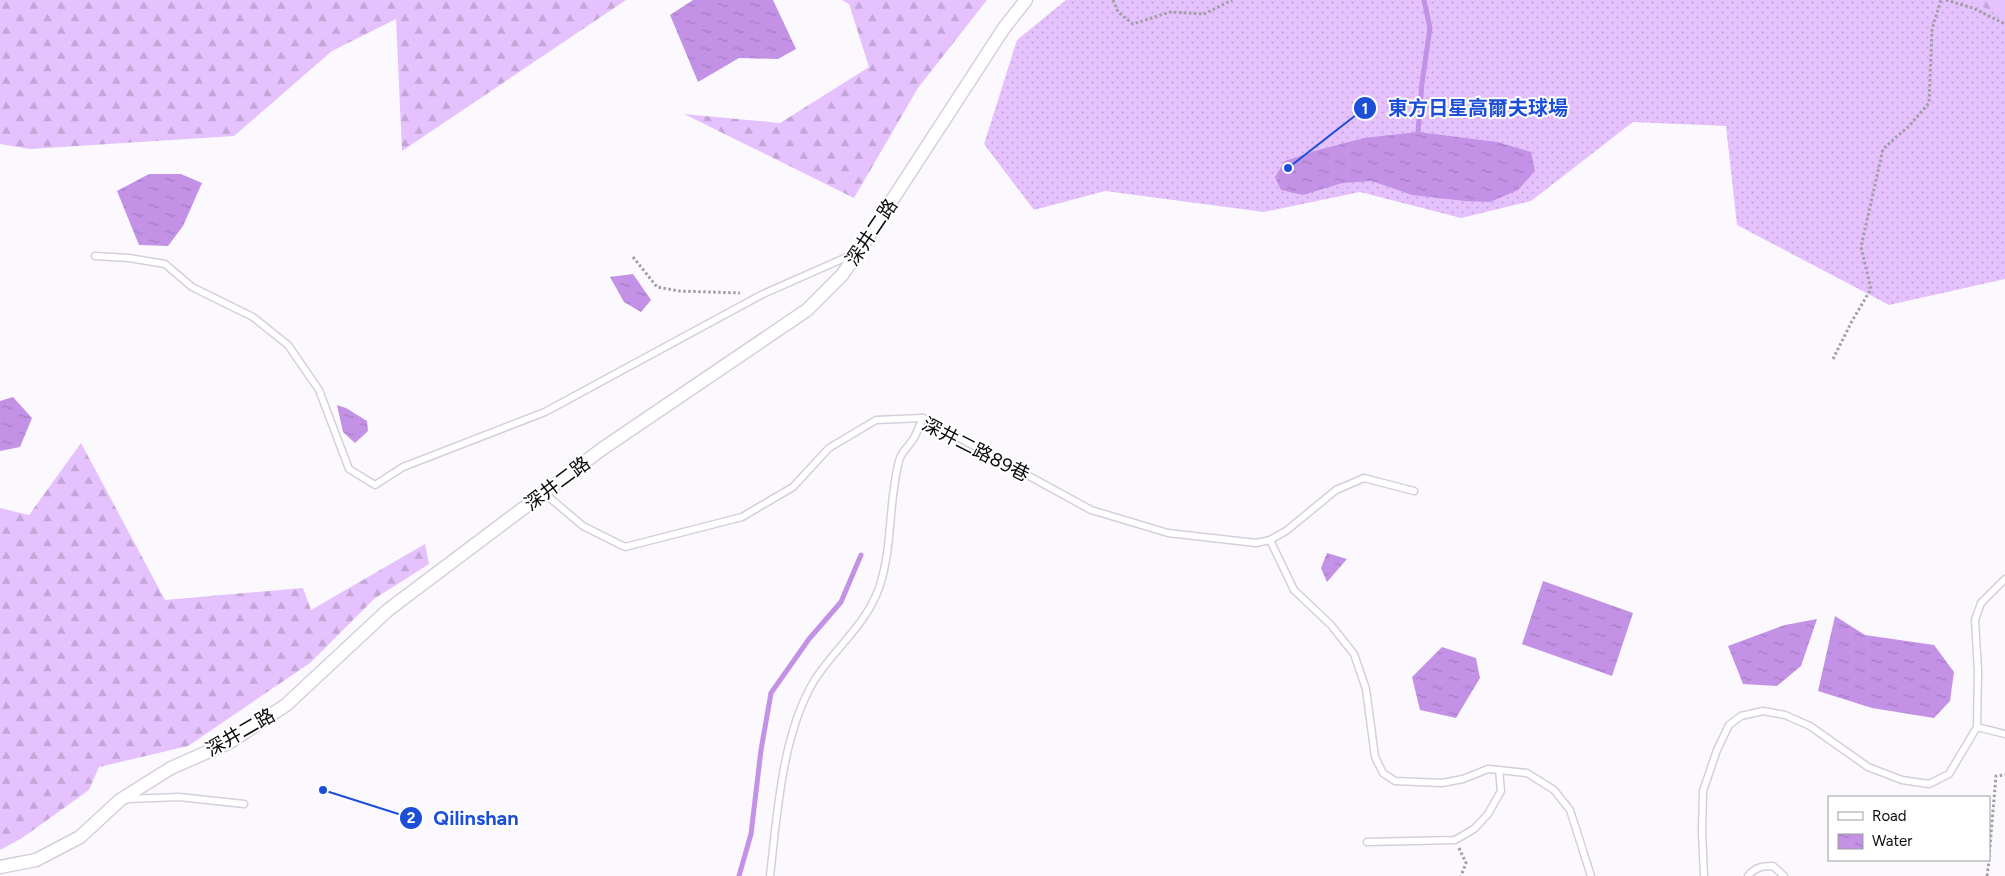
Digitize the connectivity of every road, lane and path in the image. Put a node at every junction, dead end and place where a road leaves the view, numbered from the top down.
1 (1026, 0) edge
2 (1112, 0) edge
3 (1232, 0) edge
4 (1941, 0) edge
5 (1946, 0) edge
6 (2005, 24) edge
7 (859, 251) junction
8 (95, 256) dead end
9 (633, 257) dead end
10 (763, 294) junction
11 (1833, 359) dead end
12 (923, 418) junction
13 (1414, 491) dead end
14 (544, 493) junction
15 (1270, 540) junction
16 (2005, 579) edge
17 (1977, 726) junction
18 (2005, 734) edge
19 (1499, 770) junction
20 (2005, 775) edge
21 (120, 800) junction
22 (244, 804) dead end
23 (1456, 840) junction
24 (1367, 842) dead end
25 (1990, 846) edge
26 (1989, 861) edge
27 (0, 867) edge
28 (770, 876) edge
29 (1461, 876) edge
30 (1591, 876) edge
31 (1704, 876) edge
32 (1748, 876) edge
33 (1784, 876) edge
34 (1987, 876) edge

1 - 7 street, 深井二路
2 - 3 path
4 - 11 path
5 - 6 path
7 - 10 lane
7 - 14 street, 深井二路
8 - 10 lane
9 - 10 path
12 - 14 lane, 深井二路89巷
12 - 15 lane, 深井二路89巷
12 - 28 lane
13 - 15 lane, 深井二路89巷
14 - 21 street, 深井二路
15 - 19 lane
16 - 17 lane
17 - 18 lane
17 - 31 lane
19 - 23 lane
19 - 30 lane
20 - 25 path
21 - 22 lane
21 - 27 street, 深井二路
23 - 24 lane
23 - 29 path
26 - 34 path
32 - 33 lane

